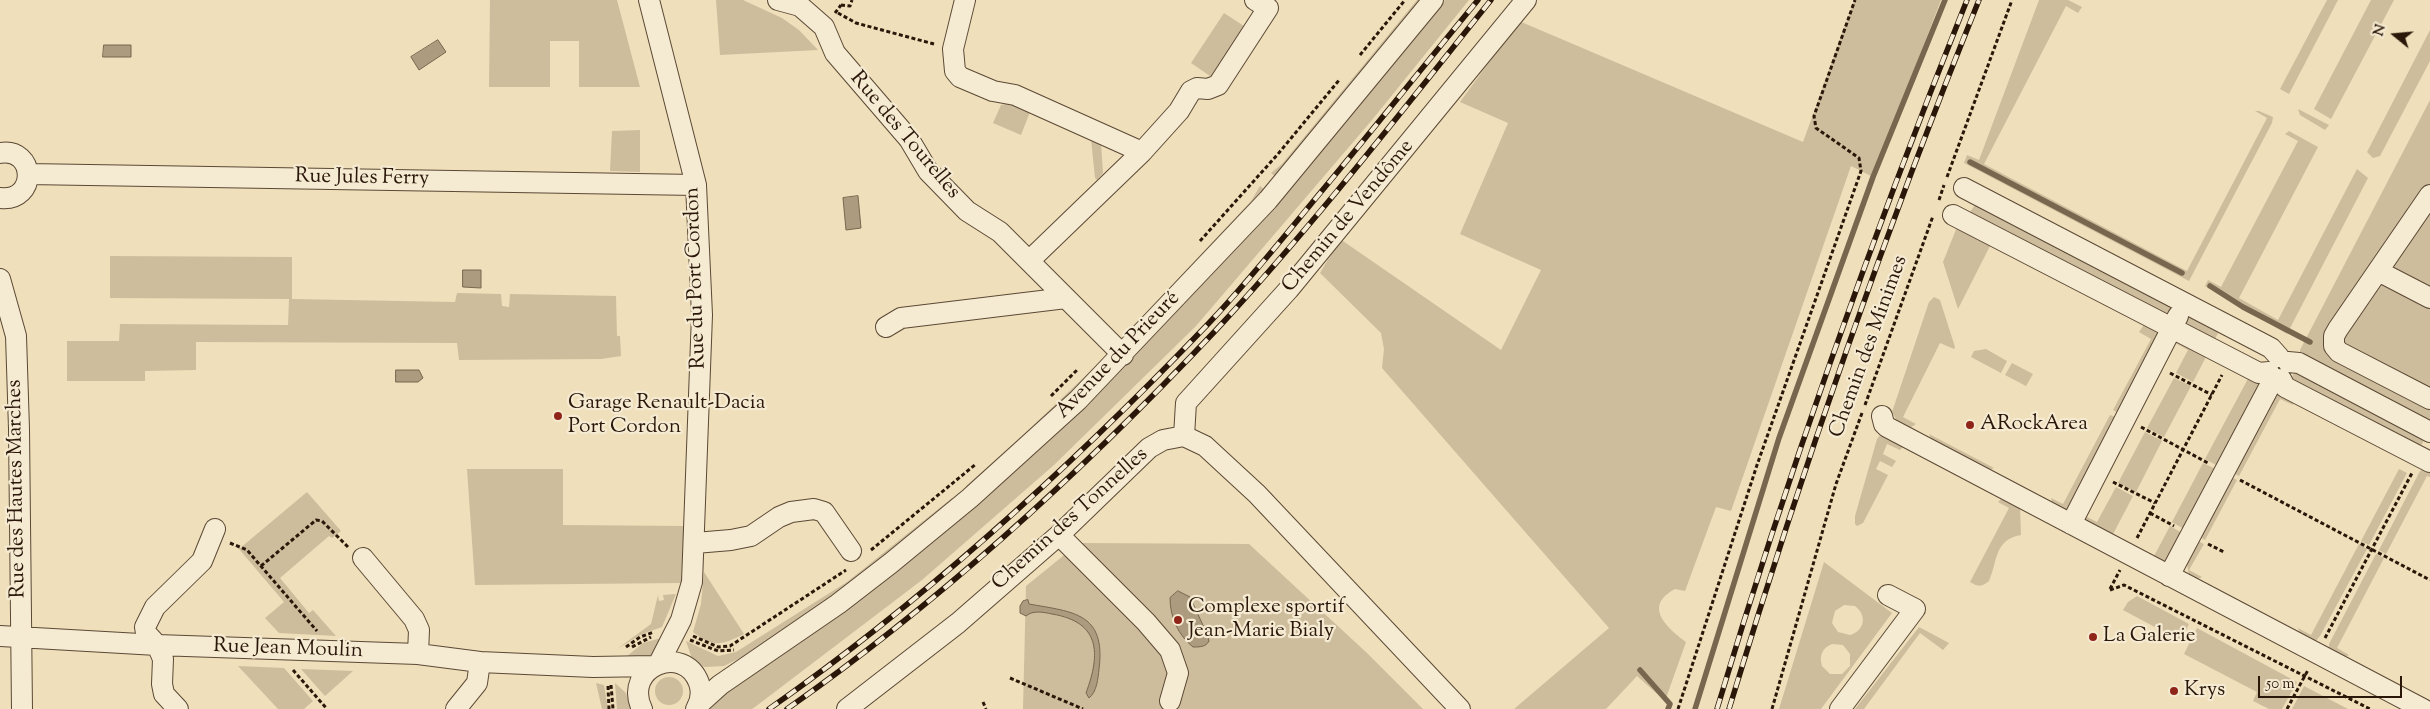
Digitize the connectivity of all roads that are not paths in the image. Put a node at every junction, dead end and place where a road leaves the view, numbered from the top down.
1 (649, 0) edge
2 (778, 0) edge
3 (965, 0) edge
4 (1433, 0) edge
5 (1526, 0) edge
6 (1265, 3) edge
7 (1142, 152) junction
8 (0, 153) edge
9 (28, 174) junction
10 (696, 185) junction
11 (1964, 188) dead end
12 (2430, 195) edge
13 (0, 198) edge
14 (1941, 211) road end
15 (1029, 261) junction
16 (2378, 271) junction
17 (0, 279) edge
18 (1066, 298) junction
19 (2430, 298) edge
20 (3, 301) edge
21 (2185, 303) junction
22 (886, 327) dead end
23 (2172, 328) junction
24 (1123, 355) junction
25 (2278, 370) junction
26 (2430, 400) edge
27 (1882, 416) dead end
28 (2430, 432) edge
29 (1184, 436) junction
30 (2430, 438) edge
31 (2425, 460) edge
32 (2071, 524) junction
33 (215, 529) road end
34 (1059, 535) junction
35 (695, 542) junction
36 (857, 556) road end
37 (363, 558) road end
38 (2169, 576) junction
39 (1888, 595) dead end
40 (678, 630) junction
41 (0, 636) edge
42 (20, 637) junction
43 (158, 645) junction
44 (418, 654) junction
45 (755, 660) junction
46 (480, 662) junction
47 (656, 665) junction
48 (687, 668) junction
49 (614, 671) junction
50 (1170, 701) dead end
51 (640, 705) edge
52 (697, 707) edge
53 (22, 709) edge
54 (178, 709) edge
55 (456, 709) edge
56 (847, 709) edge
57 (1460, 709) edge
58 (1840, 709) edge
59 (2423, 709) edge

1 - 10 street, Rue du Port Cordon
2 - 15 street, Rue des Tourelles
3 - 7 street
4 - 24 street, Avenue du Prieuré
5 - 29 street, Chemin de Vendôme
6 - 7 street
7 - 15 street
8 - 9 street
9 - 10 street, Rue Jules Ferry
9 - 13 street
10 - 35 street, Rue du Port Cordon
11 - 21 street
12 - 16 street
14 - 23 street
15 - 18 street, Rue des Tourelles
16 - 19 street
16 - 26 street
17 - 20 street, Rue des Hautes Marches
18 - 22 street
18 - 24 street, Rue des Tourelles
20 - 42 street, Rue des Hautes Marches
21 - 23 street
21 - 25 street
23 - 25 street
23 - 32 street
24 - 45 street, Avenue du Prieuré
25 - 28 street
25 - 31 street
25 - 38 street
27 - 32 street
29 - 34 street, Chemin des Tonnelles
29 - 57 street
30 - 31 street
32 - 38 street
33 - 43 street
34 - 50 street
34 - 56 street, Chemin des Tonnelles
35 - 36 street
35 - 40 street, Rue du Port Cordon
37 - 44 street
38 - 59 street
39 - 58 street
40 - 47 street, Rue du Port Cordon
40 - 48 street, Rue du Port Cordon
41 - 42 street, Rue Jean Moulin
42 - 43 street, Rue Jean Moulin
42 - 53 street, Rue des Hautes Marches
43 - 44 street, Rue Jean Moulin
43 - 54 street
44 - 46 street, Rue Jean Moulin
45 - 48 street, Avenue du Prieuré
45 - 52 street, Avenue du Prieuré
46 - 49 street, Rue Jean Moulin
46 - 55 street
47 - 48 street, Avenue du Prieuré
47 - 49 street, Rue Jean Moulin
47 - 51 street, Rue du Port Cordon
48 - 52 street, Rue du Port Cordon
49 - 51 street, Rue Jean Moulin

